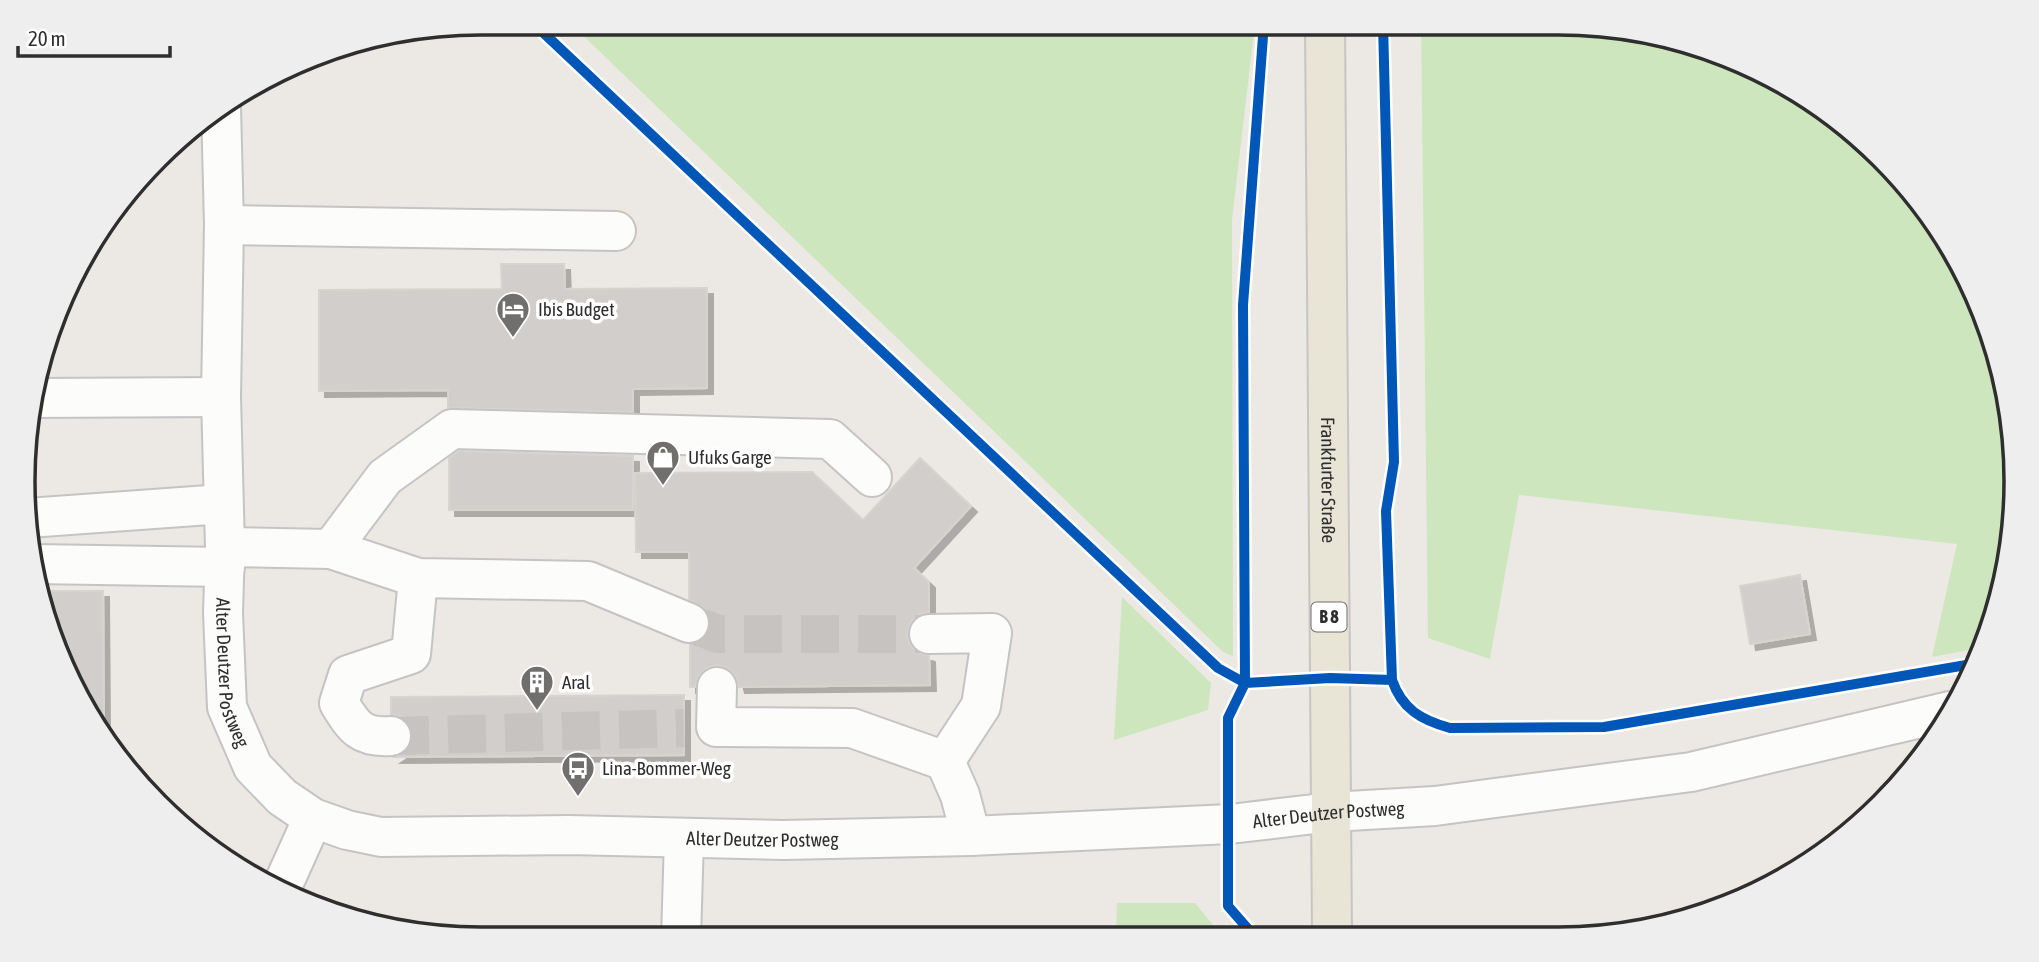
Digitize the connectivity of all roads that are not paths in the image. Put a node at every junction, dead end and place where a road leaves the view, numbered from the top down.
1 (1325, 35) edge
2 (221, 118) edge
3 (224, 225) junction
4 (616, 231) dead end
5 (221, 397) junction
6 (43, 398) edge
7 (872, 477) dead end
8 (223, 504) junction
9 (37, 517) edge
10 (331, 549) junction
11 (225, 557) junction
12 (43, 564) edge
13 (418, 578) junction
14 (689, 623) tunnel mouth
15 (929, 635) tunnel mouth
16 (717, 687) dead end
17 (1938, 714) edge
18 (391, 736) tunnel mouth
19 (945, 761) junction
20 (1331, 812) junction
21 (313, 818) junction
22 (971, 836) junction
23 (684, 838) junction
24 (285, 881) edge
25 (681, 927) edge
26 (1332, 927) edge

1 - 20 main road, Frankfurter Straße / B 8
2 - 3 street, Alter Deutzer Postweg
3 - 4 street
3 - 5 street, Alter Deutzer Postweg
5 - 6 street
5 - 8 street, Alter Deutzer Postweg
7 - 10 street
8 - 9 street
8 - 11 street, Alter Deutzer Postweg
10 - 11 street
10 - 13 street
11 - 12 street
11 - 21 street, Alter Deutzer Postweg
13 - 14 street
13 - 18 street
15 - 19 street
16 - 19 street
17 - 20 street, Alter Deutzer Postweg
19 - 22 street
20 - 22 street, Alter Deutzer Postweg
20 - 26 main road, Frankfurter Straße / B 8
21 - 23 street, Alter Deutzer Postweg
21 - 24 street
22 - 23 street, Alter Deutzer Postweg
23 - 25 street

